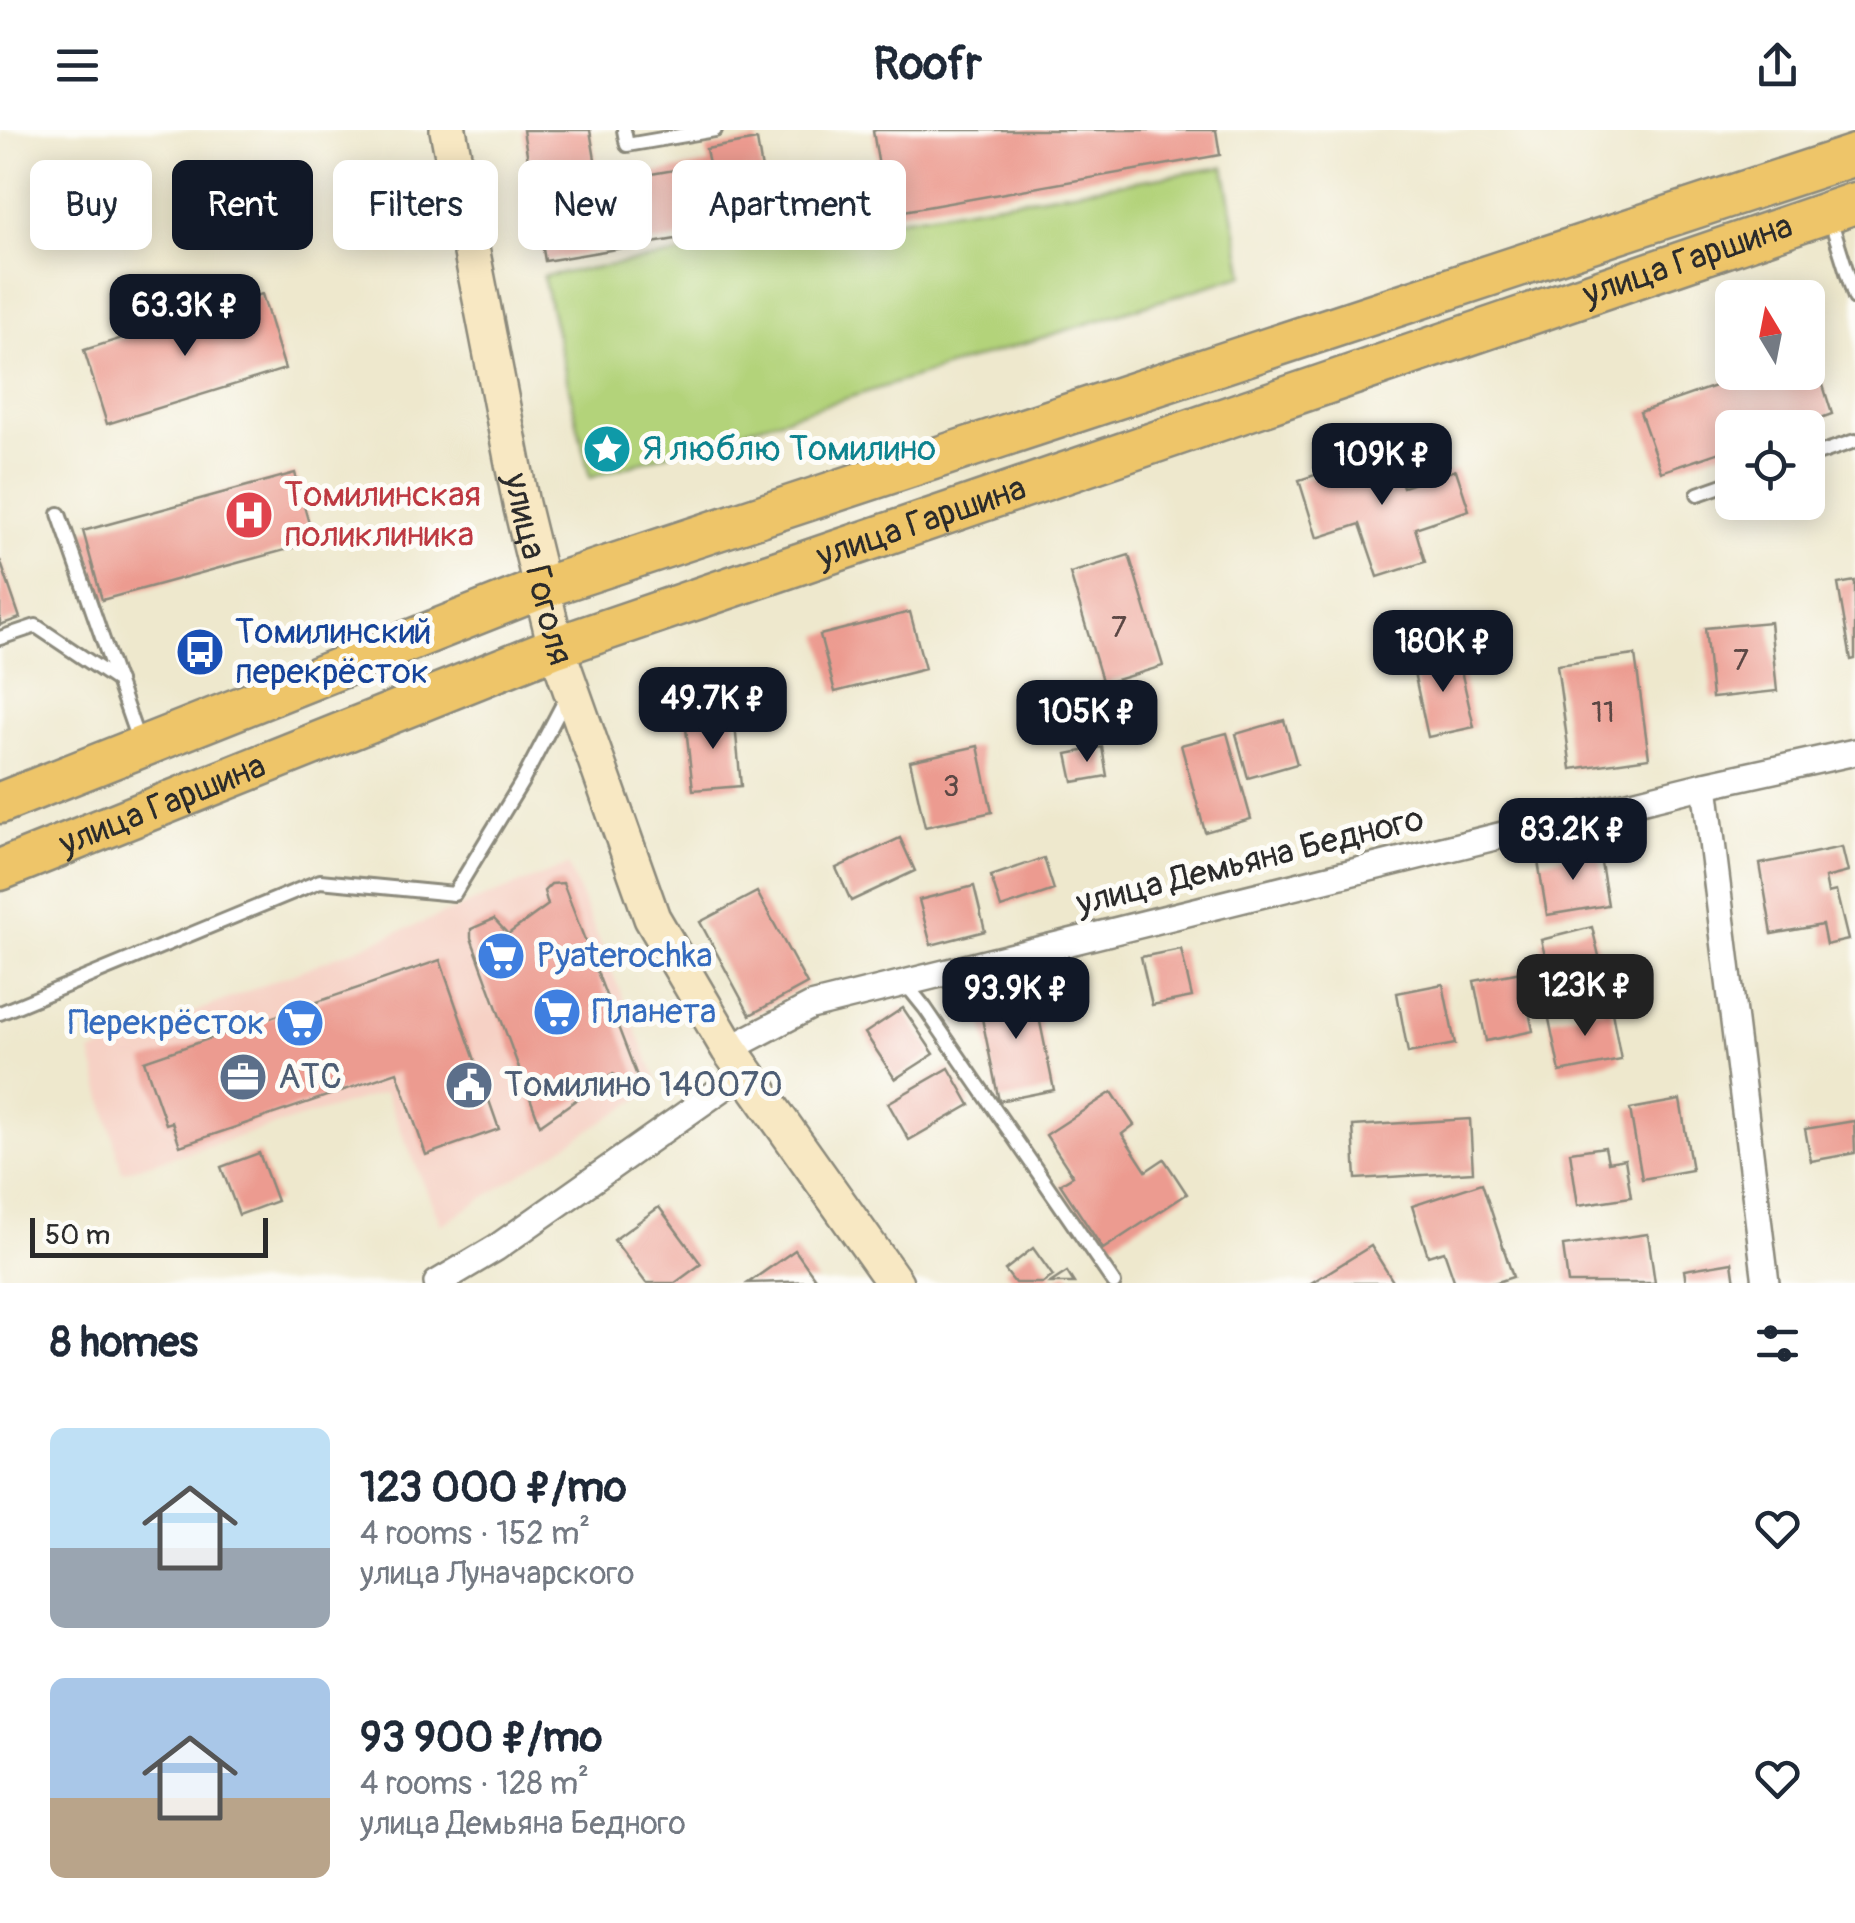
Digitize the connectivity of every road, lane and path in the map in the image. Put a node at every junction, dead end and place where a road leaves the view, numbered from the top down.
1 (448, 130) edge
2 (624, 130) edge
3 (715, 130) edge
4 (1855, 154) edge
5 (1842, 208) edge
6 (1855, 298) edge
7 (1855, 441) edge
8 (1825, 451) edge
9 (1715, 488) edge
10 (1698, 494) dead end
11 (59, 514) dead end
12 (542, 588) junction
13 (0, 638) edge
14 (556, 647) junction
15 (118, 681) junction
16 (571, 688) junction
17 (140, 747) junction
18 (1855, 752) edge
19 (1705, 786) junction
20 (0, 803) edge
21 (0, 870) edge
22 (904, 982) junction
23 (0, 1013) edge
24 (738, 1060) junction
25 (437, 1283) edge
26 (895, 1283) edge
27 (1114, 1283) edge
28 (1766, 1283) edge

1 - 12 street, улица Гоголя
2 - 3 lane
4 - 12 main road, улица Гаршина
5 - 6 lane
5 - 14 main road, улица Гаршина
7 - 8 lane
9 - 10 lane
11 - 15 lane
12 - 14 street, улица Гоголя
12 - 17 main road, улица Гаршина
13 - 15 lane
14 - 16 street, улица Гоголя
14 - 21 main road, улица Гаршина
15 - 17 lane
16 - 23 lane
16 - 24 street, улица Гоголя
17 - 20 main road, улица Гаршина
18 - 19 street, улица Демьяна Бедного
19 - 22 street, улица Демьяна Бедного
19 - 28 street
22 - 24 street, улица Демьяна Бедного
22 - 27 lane
24 - 25 street, улица Демьяна Бедного
24 - 26 street, улица Гоголя

